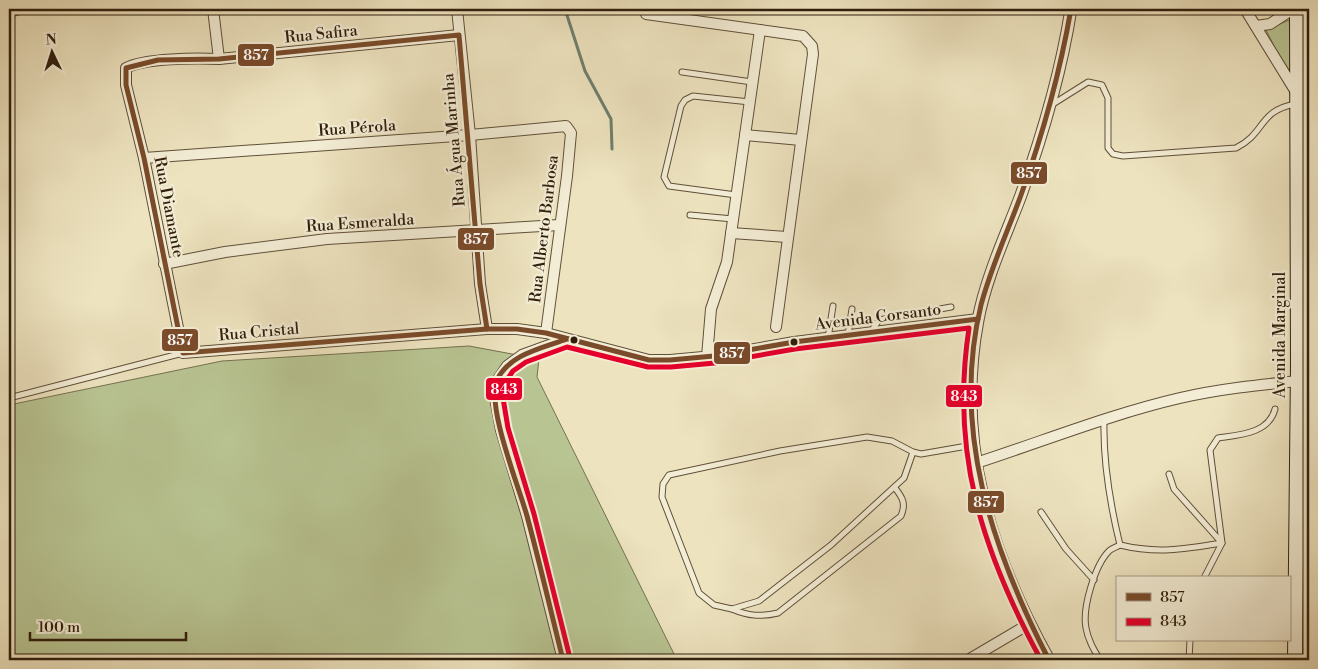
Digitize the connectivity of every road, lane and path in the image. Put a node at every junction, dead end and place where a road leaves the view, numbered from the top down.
1 (213, 9) edge
2 (456, 9) edge
3 (1071, 9) edge
4 (1245, 9) edge
5 (1293, 9) edge
6 (1297, 9) edge
7 (646, 14) dead end
8 (1256, 26) junction
9 (760, 30) junction
10 (459, 35) junction
11 (219, 59) junction
12 (126, 68) joint
13 (682, 72) dead end
14 (753, 82) junction
15 (1296, 98) junction
16 (750, 102) junction
17 (1051, 105) junction
18 (570, 128) joint
19 (470, 135) junction
20 (745, 135) junction
21 (801, 140) junction
22 (144, 158) junction
23 (737, 196) junction
24 (690, 215) dead end
25 (733, 219) junction
26 (559, 226) junction
27 (476, 231) junction
28 (731, 233) junction
29 (787, 237) junction
30 (164, 264) junction
31 (833, 306) dead end
32 (950, 307) dead end
33 (852, 309) dead end
34 (978, 319) junction
35 (776, 327) dead end
36 (488, 328) junction
37 (546, 333) junction
38 (870, 333) junction
39 (848, 336) junction
40 (828, 338) junction
41 (567, 339) junction
42 (183, 353) junction
43 (706, 357) junction
44 (1304, 363) edge
45 (1298, 381) junction
46 (9, 398) edge
47 (1275, 410) dead end
48 (1104, 420) junction
49 (973, 444) junction
50 (913, 452) junction
51 (976, 463) junction
52 (1169, 474) dead end
53 (895, 488) junction
54 (1041, 512) dead end
55 (1222, 543) junction
56 (1120, 545) junction
57 (1205, 576) edge
58 (1094, 580) junction
59 (732, 608) junction
60 (1029, 624) junction
61 (1190, 642) edge
62 (563, 660) edge
63 (971, 660) edge
64 (1049, 660) edge
65 (1100, 660) edge
66 (1117, 660) edge
67 (1135, 660) edge
68 (1190, 660) edge
69 (1295, 660) edge

1 - 11 street
2 - 10 street, Rua Água Marinha
3 - 17 street
4 - 8 street
5 - 8 street
6 - 15 main road, Avenida Marginal
7 - 9 street
8 - 15 street
9 - 14 street
9 - 21 street
10 - 11 street, Rua Safira
10 - 19 street, Rua Água Marinha
11 - 12 street, Rua Safira
12 - 22 street, Rua Diamante
13 - 14 lane
14 - 16 street
15 - 17 lane
15 - 44 main road, Avenida Marginal
16 - 20 street
16 - 23 lane
17 - 34 street
18 - 19 street, Rua Pérola
18 - 26 street, Rua Alberto Barbosa
19 - 22 street, Rua Pérola
19 - 27 street, Rua Água Marinha
20 - 21 street
20 - 23 street
21 - 29 street
22 - 30 street, Rua Diamante
23 - 25 street
24 - 25 lane
25 - 28 street
26 - 27 street, Rua Esmeralda
26 - 37 street, Rua Alberto Barbosa
27 - 30 street, Rua Esmeralda
27 - 36 street, Rua Água Marinha
28 - 29 street
28 - 43 street
29 - 35 street
30 - 42 street, Rua Diamante
31 - 40 lane
32 - 38 lane
33 - 39 lane
34 - 38 street, Avenida Corsanto
34 - 49 street
36 - 37 street, Avenida Corsanto
36 - 42 street, Rua Cristal
37 - 41 street, Avenida Corsanto
38 - 39 street, Avenida Corsanto
39 - 40 street, Avenida Corsanto
40 - 43 street, Avenida Corsanto
41 - 43 street, Avenida Corsanto
41 - 62 street
42 - 46 lane, Rua Cristal
44 - 45 main road, Avenida Marginal
45 - 48 street
45 - 69 main road, Avenida Marginal
47 - 55 lane
48 - 51 street
48 - 56 lane
49 - 50 lane
49 - 51 street
50 - 53 lane
50 - 59 lane
51 - 60 street
52 - 55 lane
53 - 59 lane
53 - 59 lane
54 - 58 lane
55 - 56 lane
55 - 57 lane
56 - 58 lane
58 - 65 lane
60 - 63 street
60 - 64 street
61 - 68 lane
66 - 67 lane

